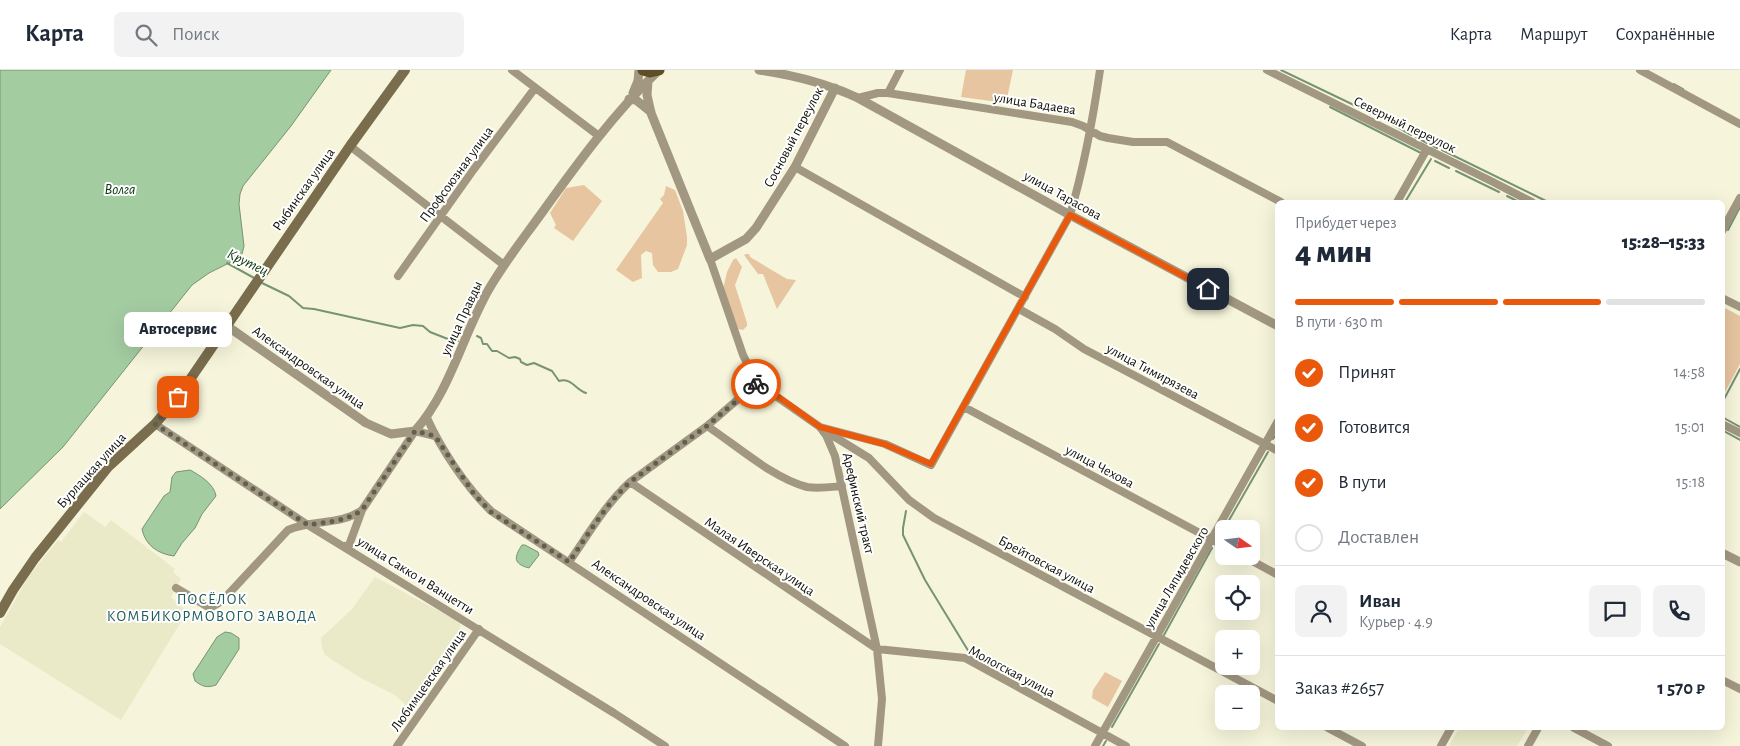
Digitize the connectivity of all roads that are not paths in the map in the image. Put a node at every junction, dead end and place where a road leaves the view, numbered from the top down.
1 (405, 70) edge
2 (512, 70) edge
3 (639, 70) edge
4 (659, 70) edge
5 (758, 70) edge
6 (900, 70) edge
7 (1100, 70) edge
8 (1267, 70) edge
9 (1642, 70) edge
10 (793, 73) edge
11 (646, 75) edge
12 (535, 88) junction
13 (835, 88) junction
14 (888, 94) junction
15 (858, 98) junction
16 (629, 99) junction
17 (651, 113) junction
18 (1740, 124) edge
19 (1091, 131) junction
20 (599, 136) junction
21 (350, 146) junction
22 (1427, 149) junction
23 (795, 167) junction
24 (1740, 198) edge
25 (1277, 200) edge
26 (1398, 200) edge
27 (1528, 200) edge
28 (1070, 215) junction
29 (441, 216) junction
30 (1725, 226) edge
31 (710, 259) junction
32 (504, 265) junction
33 (398, 276) dead end
34 (1025, 297) junction
35 (1725, 300) edge
36 (1740, 307) edge
37 (1018, 309) junction
38 (1275, 324) edge
39 (227, 326) junction
40 (758, 382) junction
41 (964, 407) junction
42 (427, 418) junction
43 (155, 424) junction
44 (707, 426) junction
45 (1725, 426) edge
46 (820, 427) junction
47 (1275, 427) edge
48 (415, 431) junction
49 (1740, 433) edge
50 (435, 436) junction
51 (1265, 445) junction
52 (1275, 450) edge
53 (630, 482) junction
54 (842, 486) junction
55 (362, 510) junction
56 (308, 525) junction
57 (1211, 539) junction
58 (1215, 541) edge
59 (348, 548) junction
60 (1725, 554) edge
61 (569, 562) junction
62 (1740, 562) edge
63 (1259, 565) edge
64 (1275, 573) edge
65 (176, 588) dead end
66 (0, 613) edge
67 (479, 629) junction
68 (1157, 636) junction
69 (876, 649) junction
70 (1725, 682) edge
71 (1740, 689) edge
72 (1275, 698) edge
73 (1332, 730) edge
74 (1450, 730) edge
75 (1537, 730) edge
76 (1578, 730) edge
77 (1102, 734) junction
78 (397, 746) edge
79 (665, 746) edge
80 (845, 746) edge
81 (878, 746) edge
82 (1096, 746) edge
83 (1126, 746) edge
84 (1362, 746) edge
85 (1441, 746) edge
86 (1528, 746) edge
87 (1608, 746) edge

1 - 21 main road, Рыбинская улица
2 - 12 street
3 - 16 street, улица Правды
4 - 11 main road
5 - 10 street
6 - 14 street
7 - 19 street
8 - 22 street, Северный переулок
9 - 18 street
10 - 13 street
11 - 16 street, улица Правды
11 - 17 street, Арефинский тракт
12 - 20 street
12 - 29 street, Профсоюзная улица
13 - 15 street, улица Тарасова
13 - 23 street, Сосновый переулок
14 - 15 street, улица Бадаева
14 - 19 street, улица Бадаева
15 - 28 street, улица Тарасова
16 - 17 street
16 - 20 street, улица Правды
17 - 31 street, Арефинский тракт
19 - 25 street, улица Бадаева
19 - 28 street
20 - 32 street, улица Правды
21 - 29 street
21 - 39 main road, Рыбинская улица
22 - 26 street
22 - 27 street, Северный переулок
23 - 31 street, Сосновый переулок
23 - 34 street
24 - 30 street
28 - 34 street
28 - 38 street, улица Тарасова
29 - 32 street
29 - 33 street, Профсоюзная улица
31 - 40 street, Арефинский тракт
32 - 42 street, улица Правды
34 - 37 street
35 - 36 street
37 - 41 street
37 - 51 street, улица Тимирязева
39 - 43 main road, Бурлацкая улица
39 - 48 street, Александровская улица
40 - 44 street
40 - 46 street, Арефинский тракт
41 - 46 street
41 - 57 street, улица Чехова
42 - 48 street, улица Правды
42 - 50 street, Александровская улица
43 - 56 street
43 - 66 main road, Бурлацкая улица
44 - 53 street
44 - 54 street
45 - 49 street
46 - 54 street, Арефинский тракт
46 - 68 street, Брейтовская улица
47 - 51 street, улица Ляпидевского
48 - 50 street, Александровская улица
48 - 55 street, улица Правды
50 - 61 street, Александровская улица
51 - 52 street, улица Тимирязева
51 - 57 street, улица Ляпидевского
53 - 61 street
53 - 69 street, Малая Иверская улица
54 - 69 street, Арефинский тракт
55 - 56 street
55 - 59 street, улица Правды
56 - 59 street, улица Сакко и Ванцетти
56 - 65 street
57 - 58 street, улица Чехова
57 - 68 street, улица Ляпидевского
59 - 67 street, улица Сакко и Ванцетти
60 - 62 street
61 - 80 street, Александровская улица
63 - 64 street
67 - 78 street, Любимцевская улица
67 - 79 street, улица Сакко и Ванцетти
68 - 72 street, Брейтовская улица
68 - 77 street, улица Ляпидевского
69 - 77 street, Мологская улица
69 - 81 street, Арефинский тракт
70 - 71 street
73 - 84 street
74 - 85 street
75 - 86 street
76 - 87 street
77 - 82 street, улица Ляпидевского
77 - 83 street, Мологская улица

